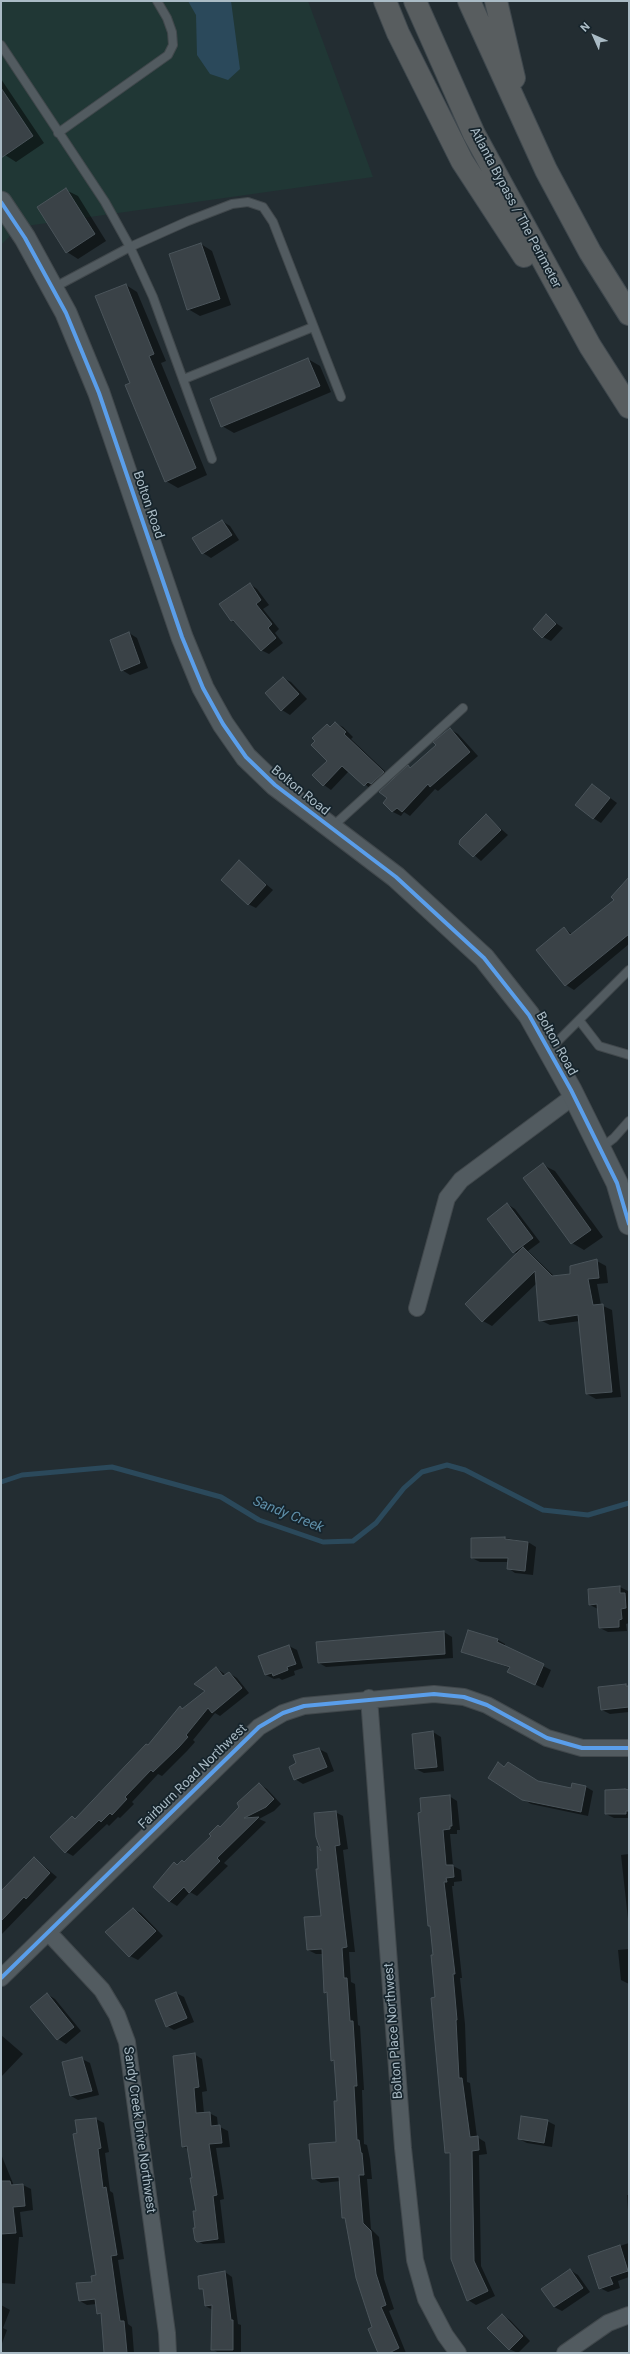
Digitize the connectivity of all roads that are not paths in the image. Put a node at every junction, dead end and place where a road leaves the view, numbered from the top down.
1 (157, 1) edge
2 (385, 1) edge
3 (415, 1) edge
4 (469, 1) edge
5 (496, 1) edge
6 (1, 45) edge
7 (525, 128) junction
8 (58, 133) junction
9 (1, 202) edge
10 (130, 247) junction
11 (52, 289) junction
12 (629, 314) edge
13 (313, 327) junction
14 (590, 346) junction
15 (184, 379) junction
16 (340, 397) dead end
17 (629, 407) edge
18 (212, 459) dead end
19 (463, 708) dead end
20 (331, 828) junction
21 (629, 970) edge
22 (579, 1020) junction
23 (548, 1050) junction
24 (629, 1055) edge
25 (574, 1096) junction
26 (629, 1121) edge
27 (600, 1149) junction
28 (629, 1224) edge
29 (417, 1308) dead end
30 (369, 1698) junction
31 (629, 1748) edge
32 (48, 1932) junction
33 (1, 1978) edge
34 (629, 2316) edge
35 (168, 2353) edge
36 (458, 2353) edge
37 (565, 2353) edge

1 - 8 lane
2 - 14 highway
3 - 14 highway, Atlanta Bypass / The Perimeter
4 - 7 highway
5 - 7 highway
6 - 8 lane
7 - 12 highway
8 - 10 lane
9 - 11 street, Bolton Road
10 - 11 lane
10 - 13 lane
10 - 15 lane
11 - 20 street, Bolton Road
13 - 15 lane
13 - 16 lane
14 - 17 highway, Atlanta Bypass / The Perimeter
15 - 18 lane
19 - 20 lane
20 - 23 street, Bolton Road
21 - 22 lane
22 - 23 lane
22 - 24 lane
23 - 25 street, Bolton Road
25 - 27 street, Bolton Road
25 - 29 street
26 - 27 lane
27 - 28 street, Bolton Road
30 - 31 street, Fairburn Road Northwest
30 - 32 street, Fairburn Road Northwest
30 - 36 street, Bolton Place Northwest
32 - 33 street, Fairburn Road Northwest
32 - 35 street, Sandy Creek Drive Northwest
34 - 37 street

